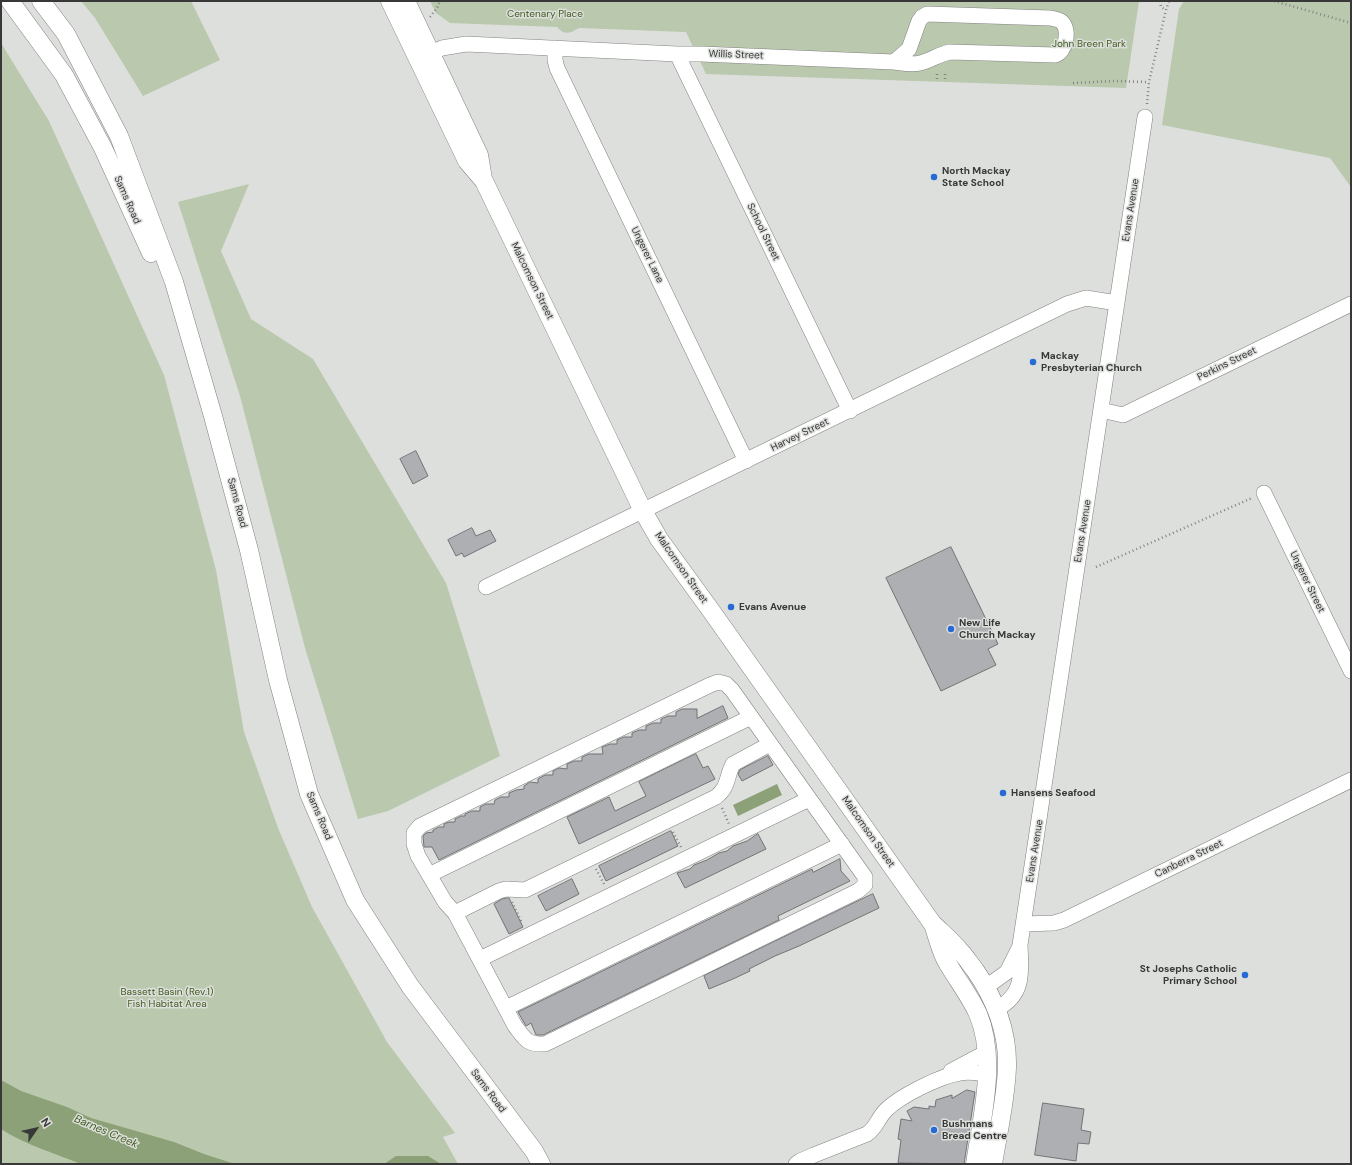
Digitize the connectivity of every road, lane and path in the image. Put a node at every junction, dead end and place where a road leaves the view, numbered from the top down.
1 (10, 1) edge
2 (40, 1) edge
3 (390, 1) edge
4 (406, 1) edge
5 (440, 1) edge
6 (1160, 1) edge
7 (1169, 1) edge
8 (1274, 1) edge
9 (1166, 10) junction
10 (430, 18) dead end
11 (1351, 23) edge
12 (555, 48) junction
13 (677, 54) junction
14 (424, 56) junction
15 (894, 62) junction
16 (937, 74) dead end
17 (945, 74) dead end
18 (937, 79) dead end
19 (945, 79) dead end
20 (1149, 82) junction
21 (1073, 83) dead end
22 (1145, 116) joint
23 (1117, 304) junction
24 (1351, 304) edge
25 (1102, 410) junction
26 (850, 411) junction
27 (213, 416) junction
28 (746, 461) junction
29 (1264, 493) joint
30 (643, 511) junction
31 (1096, 567) dead end
32 (486, 587) dead end
33 (1351, 671) edge
34 (751, 717) junction
35 (770, 744) junction
36 (1351, 780) edge
37 (716, 797) junction
38 (810, 799) junction
39 (668, 820) junction
40 (735, 835) junction
41 (842, 844) junction
42 (591, 858) junction
43 (686, 858) junction
44 (429, 875) junction
45 (506, 889) junction
46 (610, 896) junction
47 (455, 913) junction
48 (1024, 924) junction
49 (529, 935) junction
50 (1020, 945) junction
51 (480, 959) junction
52 (984, 999) junction
53 (506, 1008) junction
54 (987, 1050) junction
55 (1007, 1053) junction
56 (987, 1074) junction
57 (939, 1079) junction
58 (541, 1164) edge
59 (796, 1164) edge
60 (975, 1164) edge
61 (992, 1164) edge

1 - 27 main road, Sams Road
2 - 27 main road, Sams Road
3 - 14 main road, Malcomson Street
4 - 14 main road, Malcomson Street
5 - 10 path
6 - 9 path
7 - 9 path
8 - 11 path
9 - 20 path
12 - 13 street, Willis Street
12 - 14 street, Willis Street
12 - 28 street, Ungerer Lane
13 - 15 street, Willis Street
13 - 26 street, School Street
14 - 30 main road, Malcomson Street
15 - 15 street, Willis Street
16 - 18 path
17 - 19 path
20 - 21 path
20 - 22 path
22 - 23 street, Evans Avenue
23 - 25 street, Evans Avenue
23 - 26 street, Harvey Street
24 - 25 street, Perkins Street
25 - 48 street, Evans Avenue
26 - 28 street, Harvey Street
27 - 58 main road, Sams Road
28 - 30 street, Harvey Street
29 - 31 path
29 - 33 street, Ungerer Street
30 - 32 street, Harvey Street
30 - 52 main road, Malcomson Street
34 - 35 street
34 - 44 street
34 - 44 street
35 - 37 street
35 - 38 street
36 - 48 street, Canberra Street
37 - 39 street
37 - 40 path
38 - 40 street
38 - 41 street
39 - 42 street
39 - 43 path
40 - 43 street
41 - 53 street
41 - 53 street
42 - 45 street
42 - 46 path
43 - 46 street
44 - 47 street
45 - 47 street
45 - 49 path
46 - 49 street
47 - 51 street
48 - 50 street, Evans Avenue
49 - 51 street
50 - 52 street, Evans Avenue
50 - 52 street, Evans Avenue
51 - 53 street
52 - 54 main road
52 - 55 main road
54 - 56 main road
54 - 57 street
55 - 56 main road
55 - 61 main road
56 - 57 street
56 - 60 main road
57 - 59 street

